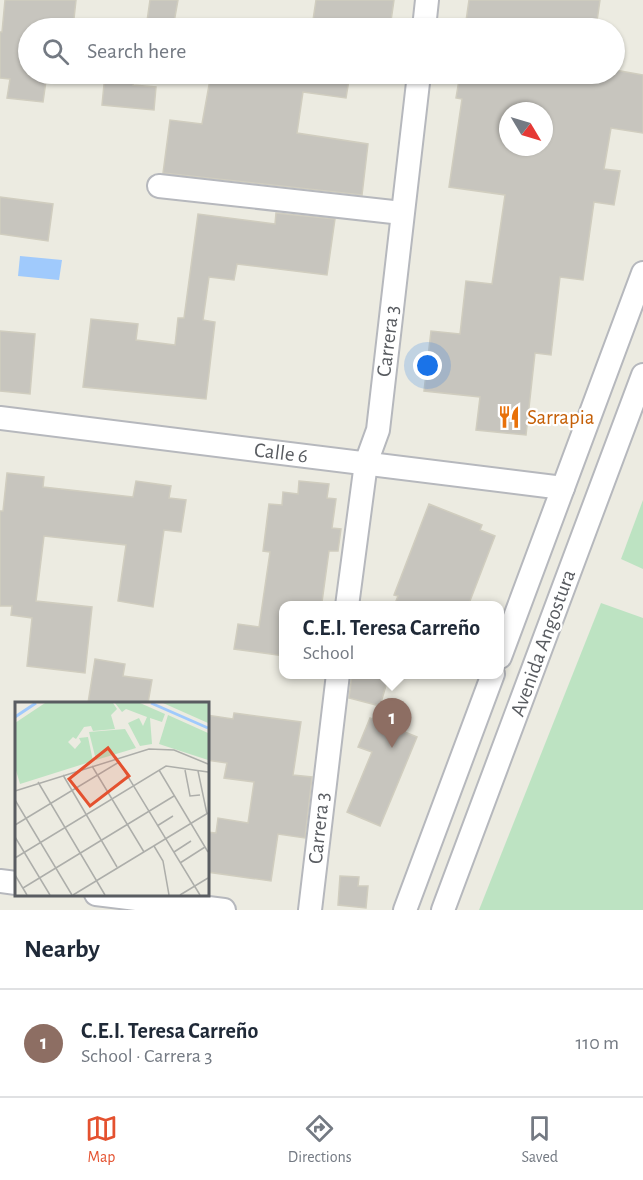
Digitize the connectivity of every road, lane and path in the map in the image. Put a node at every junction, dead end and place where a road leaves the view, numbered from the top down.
1 (427, 0) edge
2 (425, 18) edge
3 (418, 84) edge
4 (159, 186) dead end
5 (402, 213) junction
6 (643, 273) edge
7 (643, 375) edge
8 (0, 418) edge
9 (366, 464) junction
10 (563, 488) junction
11 (347, 601) edge
12 (504, 646) edge
13 (338, 679) edge
14 (492, 679) edge
15 (0, 881) edge
16 (15, 883) edge
17 (104, 895) edge
18 (224, 910) edge
19 (310, 910) edge
20 (405, 910) edge
21 (443, 910) edge

1 - 2 street
3 - 5 street, Carrera 3
4 - 5 street
5 - 9 street, Carrera 3
6 - 10 street, Avenida Angostura
7 - 21 street, Avenida Angostura
8 - 9 street, Calle 6
9 - 10 street, Calle 6
9 - 11 street, Carrera 3
10 - 12 street, Avenida Angostura
13 - 19 street, Carrera 3
14 - 20 street, Avenida Angostura
15 - 16 street
17 - 18 street

